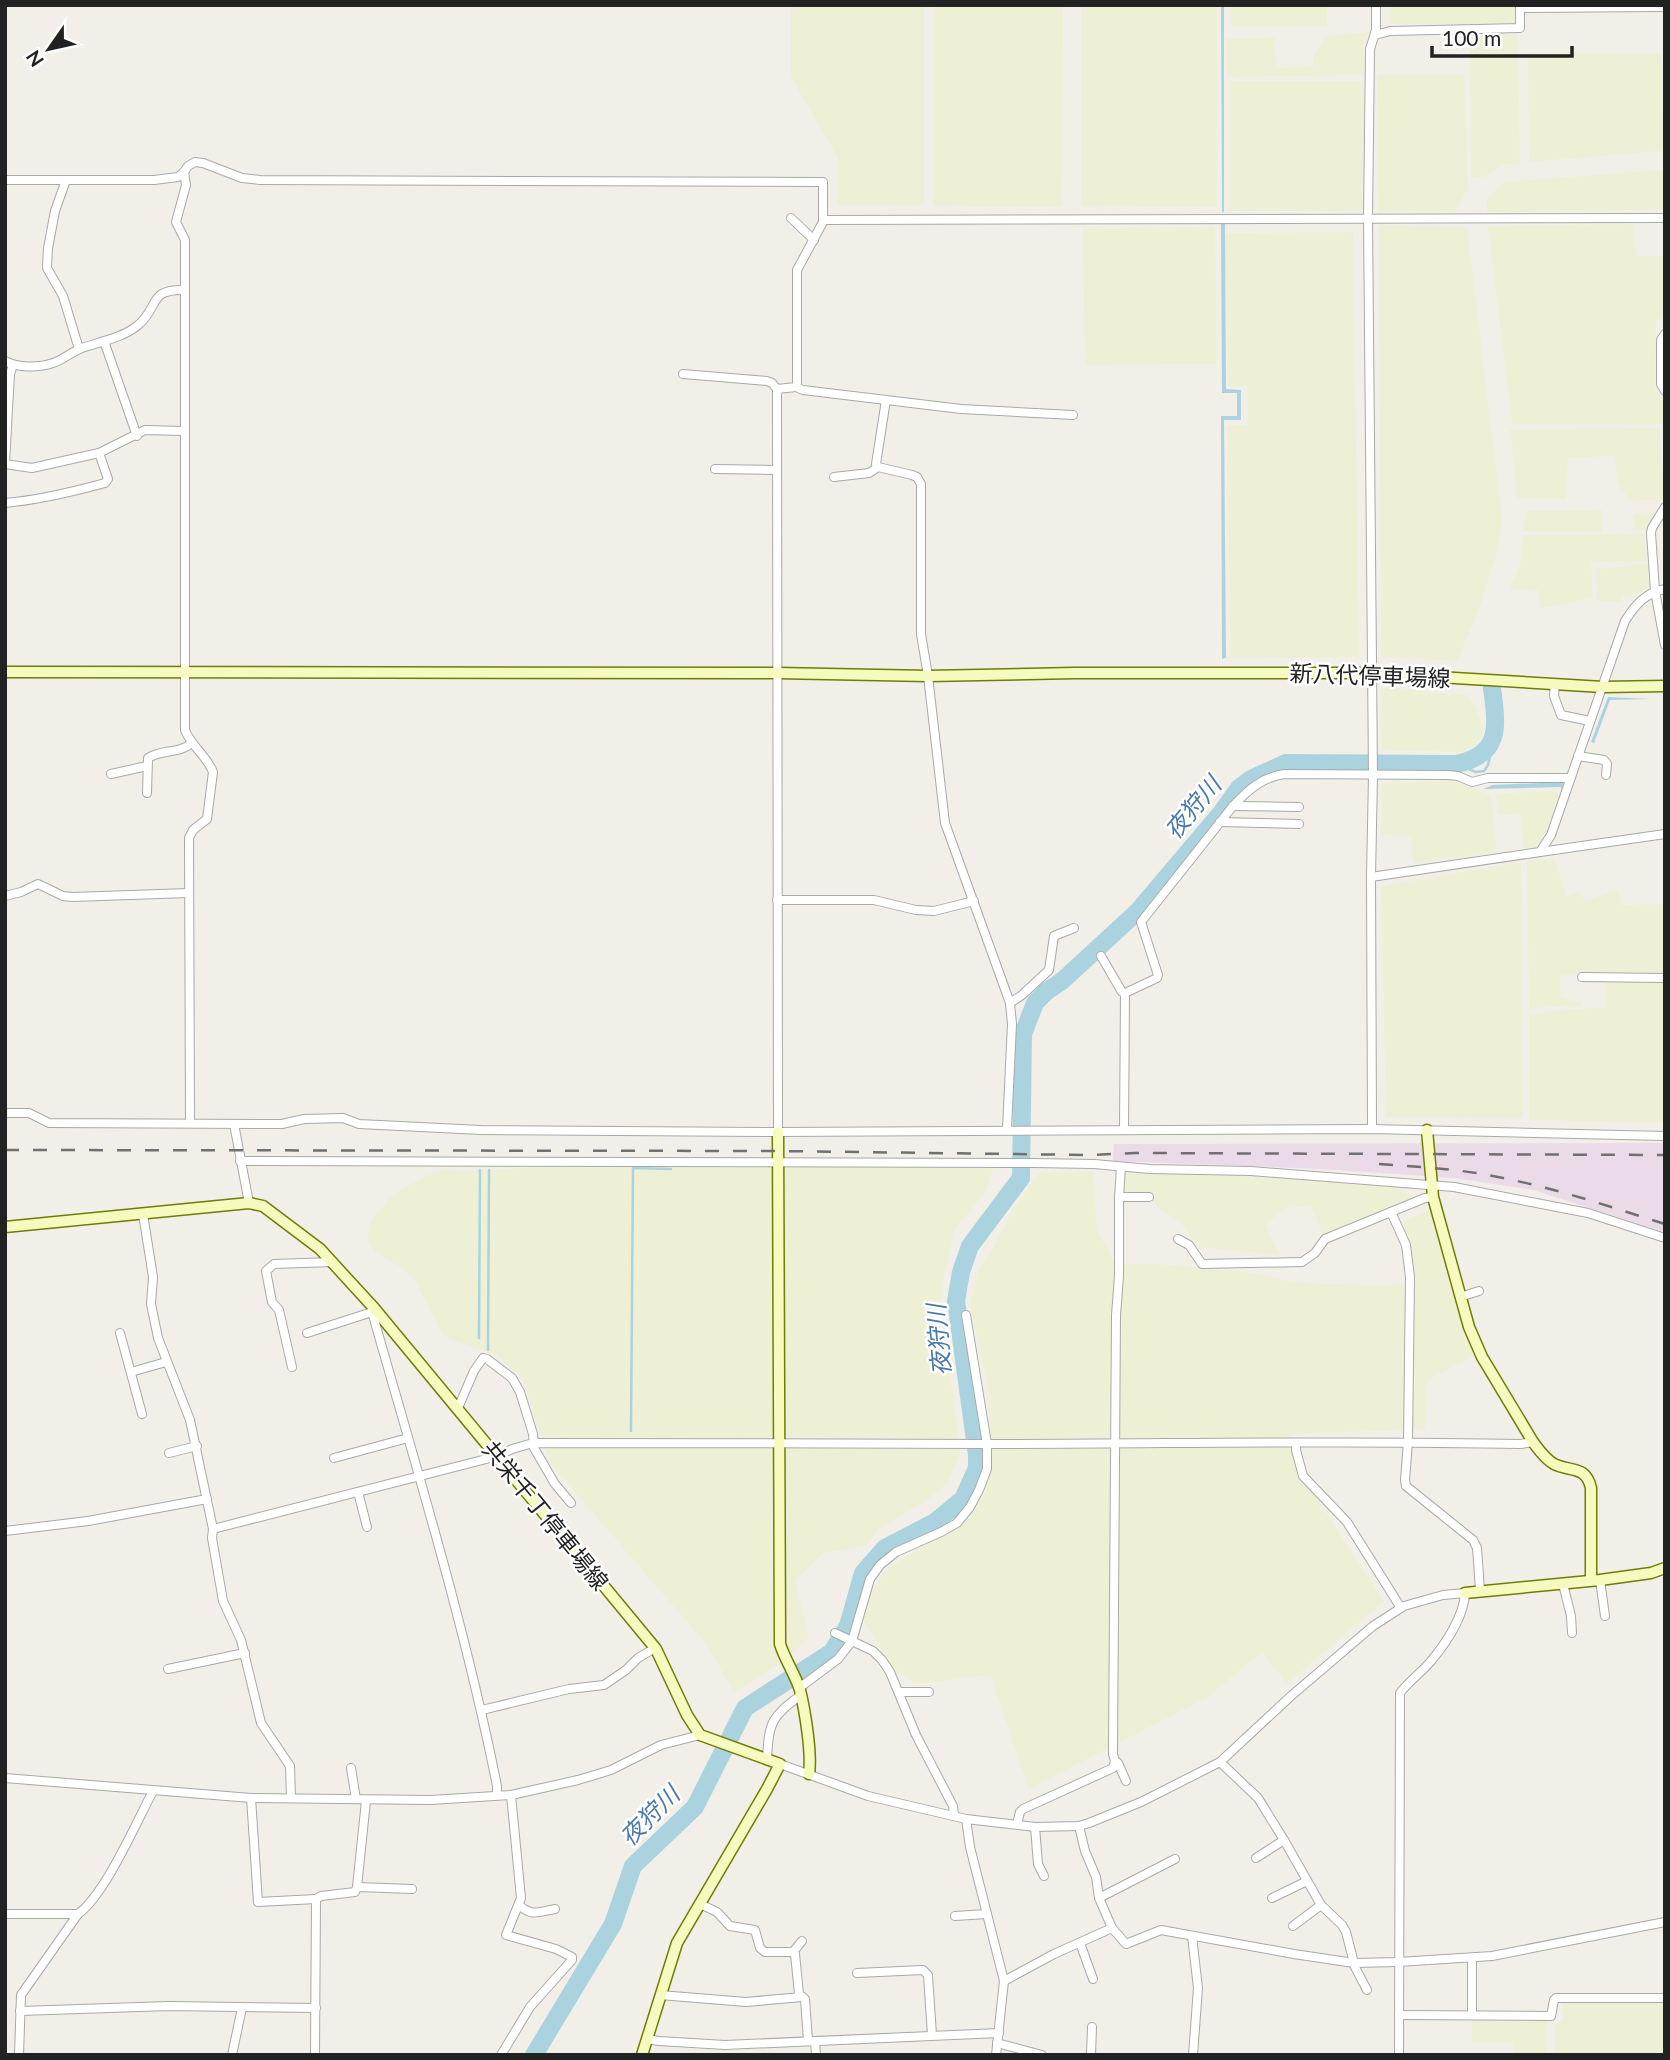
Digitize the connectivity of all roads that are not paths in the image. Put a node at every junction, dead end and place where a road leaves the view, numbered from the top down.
1 (1376, 5) edge
2 (1665, 7) edge
3 (1375, 35) junction
4 (184, 173) junction
5 (5, 180) edge
6 (66, 180) junction
7 (791, 218) dead end
8 (1665, 218) edge
9 (1368, 219) junction
10 (823, 220) junction
11 (814, 240) junction
12 (184, 290) junction
13 (1665, 334) edge
14 (104, 341) junction
15 (79, 349) junction
16 (9, 363) edge
17 (683, 374) dead end
18 (796, 387) junction
19 (777, 389) junction
20 (1665, 391) edge
21 (886, 400) junction
22 (1073, 415) dead end
23 (184, 430) junction
24 (137, 436) junction
25 (99, 453) junction
26 (5, 463) edge
27 (878, 467) junction
28 (715, 469) dead end
29 (776, 470) junction
30 (834, 477) dead end
31 (5, 503) edge
32 (1665, 506) edge
33 (1665, 589) edge
34 (1655, 591) junction
35 (1665, 645) edge
36 (5, 673) edge
37 (185, 673) junction
38 (777, 673) junction
39 (1371, 673) junction
40 (928, 676) junction
41 (1555, 684) junction
42 (1665, 686) edge
43 (1603, 687) junction
44 (1590, 722) junction
45 (192, 743) junction
46 (1578, 757) junction
47 (147, 765) junction
48 (1373, 773) junction
49 (111, 774) dead end
50 (1606, 775) dead end
51 (1570, 778) junction
52 (147, 793) dead end
53 (1233, 806) junction
54 (1299, 807) dead end
55 (1220, 822) junction
56 (1299, 824) dead end
57 (1665, 834) edge
58 (1540, 852) junction
59 (1371, 877) junction
60 (189, 894) junction
61 (5, 896) edge
62 (777, 900) junction
63 (974, 901) junction
64 (1074, 928) dead end
65 (1101, 956) dead end
66 (1582, 977) dead end
67 (1665, 978) edge
68 (1125, 993) junction
69 (1016, 999) junction
70 (5, 1113) edge
71 (190, 1122) junction
72 (234, 1124) junction
73 (1372, 1129) junction
74 (1007, 1130) junction
75 (1124, 1130) junction
76 (1427, 1130) junction
77 (778, 1132) junction
78 (1665, 1136) edge
79 (240, 1161) junction
80 (777, 1161) junction
81 (1121, 1167) junction
82 (1433, 1192) junction
83 (1119, 1197) junction
84 (1149, 1197) dead end
85 (250, 1203) junction
86 (1391, 1212) junction
87 (144, 1214) junction
88 (5, 1227) edge
89 (1665, 1238) edge
90 (1178, 1239) dead end
91 (333, 1262) junction
92 (1479, 1291) dead end
93 (1460, 1297) junction
94 (373, 1310) junction
95 (966, 1314) dead end
96 (120, 1333) dead end
97 (307, 1333) dead end
98 (166, 1362) junction
99 (292, 1367) dead end
100 (131, 1372) junction
101 (458, 1408) junction
102 (142, 1414) dead end
103 (408, 1438) junction
104 (779, 1442) junction
105 (1408, 1442) junction
106 (1533, 1442) junction
107 (533, 1443) junction
108 (1114, 1443) junction
109 (1296, 1443) junction
110 (986, 1444) junction
111 (197, 1446) junction
112 (169, 1453) dead end
113 (498, 1456) junction
114 (334, 1458) dead end
115 (419, 1476) junction
116 (358, 1492) junction
117 (207, 1499) junction
118 (571, 1503) dead end
119 (367, 1527) dead end
120 (213, 1529) junction
121 (5, 1531) edge
122 (1665, 1568) edge
123 (1595, 1580) junction
124 (1563, 1584) junction
125 (1480, 1590) junction
126 (1465, 1592) junction
127 (1401, 1608) junction
128 (1605, 1616) dead end
129 (836, 1633) dead end
130 (1572, 1633) dead end
131 (851, 1640) junction
132 (655, 1648) junction
133 (245, 1653) junction
134 (168, 1669) dead end
135 (799, 1690) junction
136 (899, 1692) junction
137 (929, 1692) dead end
138 (482, 1710) junction
139 (699, 1735) junction
140 (767, 1759) junction
141 (1115, 1761) junction
142 (1220, 1762) junction
143 (780, 1764) junction
144 (351, 1768) dead end
145 (809, 1774) junction
146 (5, 1779) edge
147 (1126, 1781) dead end
148 (153, 1791) junction
149 (497, 1795) junction
150 (511, 1795) junction
151 (251, 1798) junction
152 (290, 1798) junction
153 (356, 1799) junction
154 (366, 1801) junction
155 (954, 1816) junction
156 (966, 1819) junction
157 (1017, 1824) junction
158 (1079, 1826) junction
159 (1035, 1827) junction
160 (1284, 1840) junction
161 (1175, 1858) dead end
162 (1256, 1858) dead end
163 (1044, 1876) dead end
164 (1307, 1881) junction
165 (357, 1887) junction
166 (412, 1889) dead end
167 (1099, 1898) junction
168 (317, 1899) junction
169 (1272, 1899) dead end
170 (700, 1904) junction
171 (519, 1905) junction
172 (1321, 1905) junction
173 (555, 1909) dead end
174 (5, 1914) edge
175 (78, 1914) junction
176 (987, 1914) junction
177 (955, 1916) dead end
178 (1665, 1922) edge
179 (1293, 1926) dead end
180 (1112, 1928) junction
181 (1192, 1936) junction
182 (802, 1941) dead end
183 (1080, 1943) junction
184 (793, 1952) junction
185 (1472, 1958) junction
186 (1398, 1962) junction
187 (1354, 1963) junction
188 (857, 1973) dead end
189 (1093, 1979) dead end
190 (1004, 1981) junction
191 (1367, 1990) dead end
192 (660, 1995) junction
193 (802, 1997) junction
194 (1665, 1998) edge
195 (242, 2008) junction
196 (316, 2008) junction
197 (20, 2011) junction
198 (1399, 2015) junction
199 (1472, 2015) junction
200 (1092, 2027) dead end
201 (932, 2035) junction
202 (998, 2038) junction
203 (647, 2039) junction
204 (811, 2041) junction
205 (19, 2055) edge
206 (232, 2055) edge
207 (315, 2055) edge
208 (501, 2055) edge
209 (642, 2055) edge
210 (816, 2055) edge
211 (996, 2055) edge
212 (1042, 2055) edge
213 (1091, 2055) edge
214 (1193, 2055) edge
215 (1399, 2055) edge

1 - 3 street
2 - 3 street
3 - 9 street
4 - 6 street
4 - 10 street
4 - 12 street
5 - 6 street
6 - 15 street
7 - 11 street
8 - 9 street
9 - 10 street
9 - 39 street
10 - 11 street
11 - 18 street
12 - 14 street
12 - 23 street
13 - 20 street
14 - 15 street
14 - 24 street
15 - 16 street
16 - 26 street
17 - 19 street
18 - 19 street
18 - 21 street
19 - 29 street
21 - 22 street
21 - 27 street
23 - 24 street
23 - 37 street
24 - 25 street
25 - 26 street
25 - 31 street
27 - 30 street
27 - 40 street
28 - 29 street
29 - 38 street
32 - 34 street
33 - 34 street
34 - 35 street
34 - 43 street
36 - 37 street, 新八代停車場線
37 - 38 street, 新八代停車場線
37 - 45 street
38 - 40 street, 新八代停車場線
38 - 62 street
39 - 40 street, 新八代停車場線
39 - 41 street, 新八代停車場線
39 - 48 street
40 - 63 street
41 - 43 street, 新八代停車場線
41 - 44 street
42 - 43 street, 新八代停車場線
43 - 44 street
44 - 46 street
45 - 47 street
45 - 60 street
46 - 50 street
46 - 51 street
47 - 49 street
47 - 52 street
48 - 51 street
48 - 53 street
48 - 59 street
51 - 58 street
53 - 54 street
53 - 55 street
55 - 56 street
55 - 68 street
57 - 58 street
58 - 59 street
59 - 73 street
60 - 61 street
60 - 71 street
62 - 63 street
62 - 77 street
63 - 69 street
64 - 69 street
65 - 68 street
66 - 67 street
68 - 75 street
69 - 74 street
70 - 71 street
71 - 72 street
72 - 77 street
72 - 79 street
73 - 75 street
73 - 76 street
74 - 75 street
74 - 77 street
76 - 78 street
76 - 82 street
77 - 80 street
79 - 80 street
79 - 85 street
80 - 81 street
80 - 104 street
81 - 82 street
81 - 83 street
82 - 86 street
82 - 89 street
82 - 93 street
83 - 84 street
83 - 108 street
85 - 87 street
85 - 91 street, 共栄千丁停車場線
86 - 90 street
86 - 105 street
87 - 88 street
87 - 98 street
91 - 94 street, 共栄千丁停車場線
91 - 99 street
92 - 93 street
93 - 106 street
94 - 97 street
94 - 101 street, 共栄千丁停車場線
94 - 103 street
95 - 110 street
96 - 100 street
98 - 100 street
98 - 111 street
100 - 102 street
101 - 107 street
101 - 113 street, 共栄千丁停車場線
103 - 114 street
103 - 115 street
104 - 107 street
104 - 110 street
104 - 135 street
105 - 106 street
105 - 109 street
105 - 125 street
106 - 123 street
107 - 113 street
107 - 118 street
108 - 109 street
108 - 110 street
108 - 141 street
109 - 127 street
110 - 131 street
111 - 112 street
111 - 117 street
113 - 115 street
113 - 132 street, 共栄千丁停車場線
115 - 116 street
115 - 138 street
116 - 119 street
116 - 120 street
117 - 120 street
117 - 121 street
120 - 133 street
122 - 123 street
123 - 124 street
123 - 128 street
124 - 125 street
124 - 130 street
125 - 126 street
126 - 127 street
126 - 186 street
127 - 142 street
129 - 131 street
131 - 135 street
131 - 136 street
132 - 138 street
132 - 139 street, 共栄千丁停車場線
133 - 134 street
133 - 152 street
135 - 140 street
135 - 145 street
136 - 137 street
136 - 155 street
138 - 149 street
139 - 140 street
139 - 150 street
140 - 143 street
141 - 147 street
141 - 157 street
142 - 158 street
142 - 160 street
143 - 145 street
143 - 170 street
144 - 153 street
145 - 155 street
146 - 148 street
148 - 151 street
148 - 175 street
149 - 150 street
149 - 154 street
150 - 171 street
151 - 152 street
151 - 168 street
152 - 153 street
153 - 154 street
154 - 165 street
155 - 156 street
156 - 157 street
156 - 176 street
157 - 159 street
158 - 159 street
158 - 167 street
159 - 163 street
160 - 162 street
160 - 164 street
161 - 167 street
164 - 169 street
164 - 172 street
165 - 166 street
165 - 168 street
167 - 180 street
168 - 196 street
170 - 184 street
170 - 192 street
171 - 173 street
171 - 208 street
172 - 179 street
172 - 187 street
174 - 175 street
175 - 197 street
176 - 177 street
176 - 190 street
178 - 185 street
180 - 181 street
180 - 183 street
181 - 187 street
181 - 214 street
182 - 184 street
183 - 189 street
183 - 190 street
184 - 193 street
185 - 186 street
185 - 199 street
186 - 187 street
186 - 198 street
187 - 191 street
188 - 201 street
190 - 202 street
192 - 193 street
192 - 203 street
193 - 204 street
194 - 199 street
195 - 196 street
195 - 197 street
195 - 206 street
196 - 207 street
197 - 205 street
198 - 199 street
198 - 215 street
200 - 213 street
201 - 202 street
201 - 204 street
202 - 211 street
202 - 212 street
203 - 204 street
203 - 209 street
204 - 210 street

